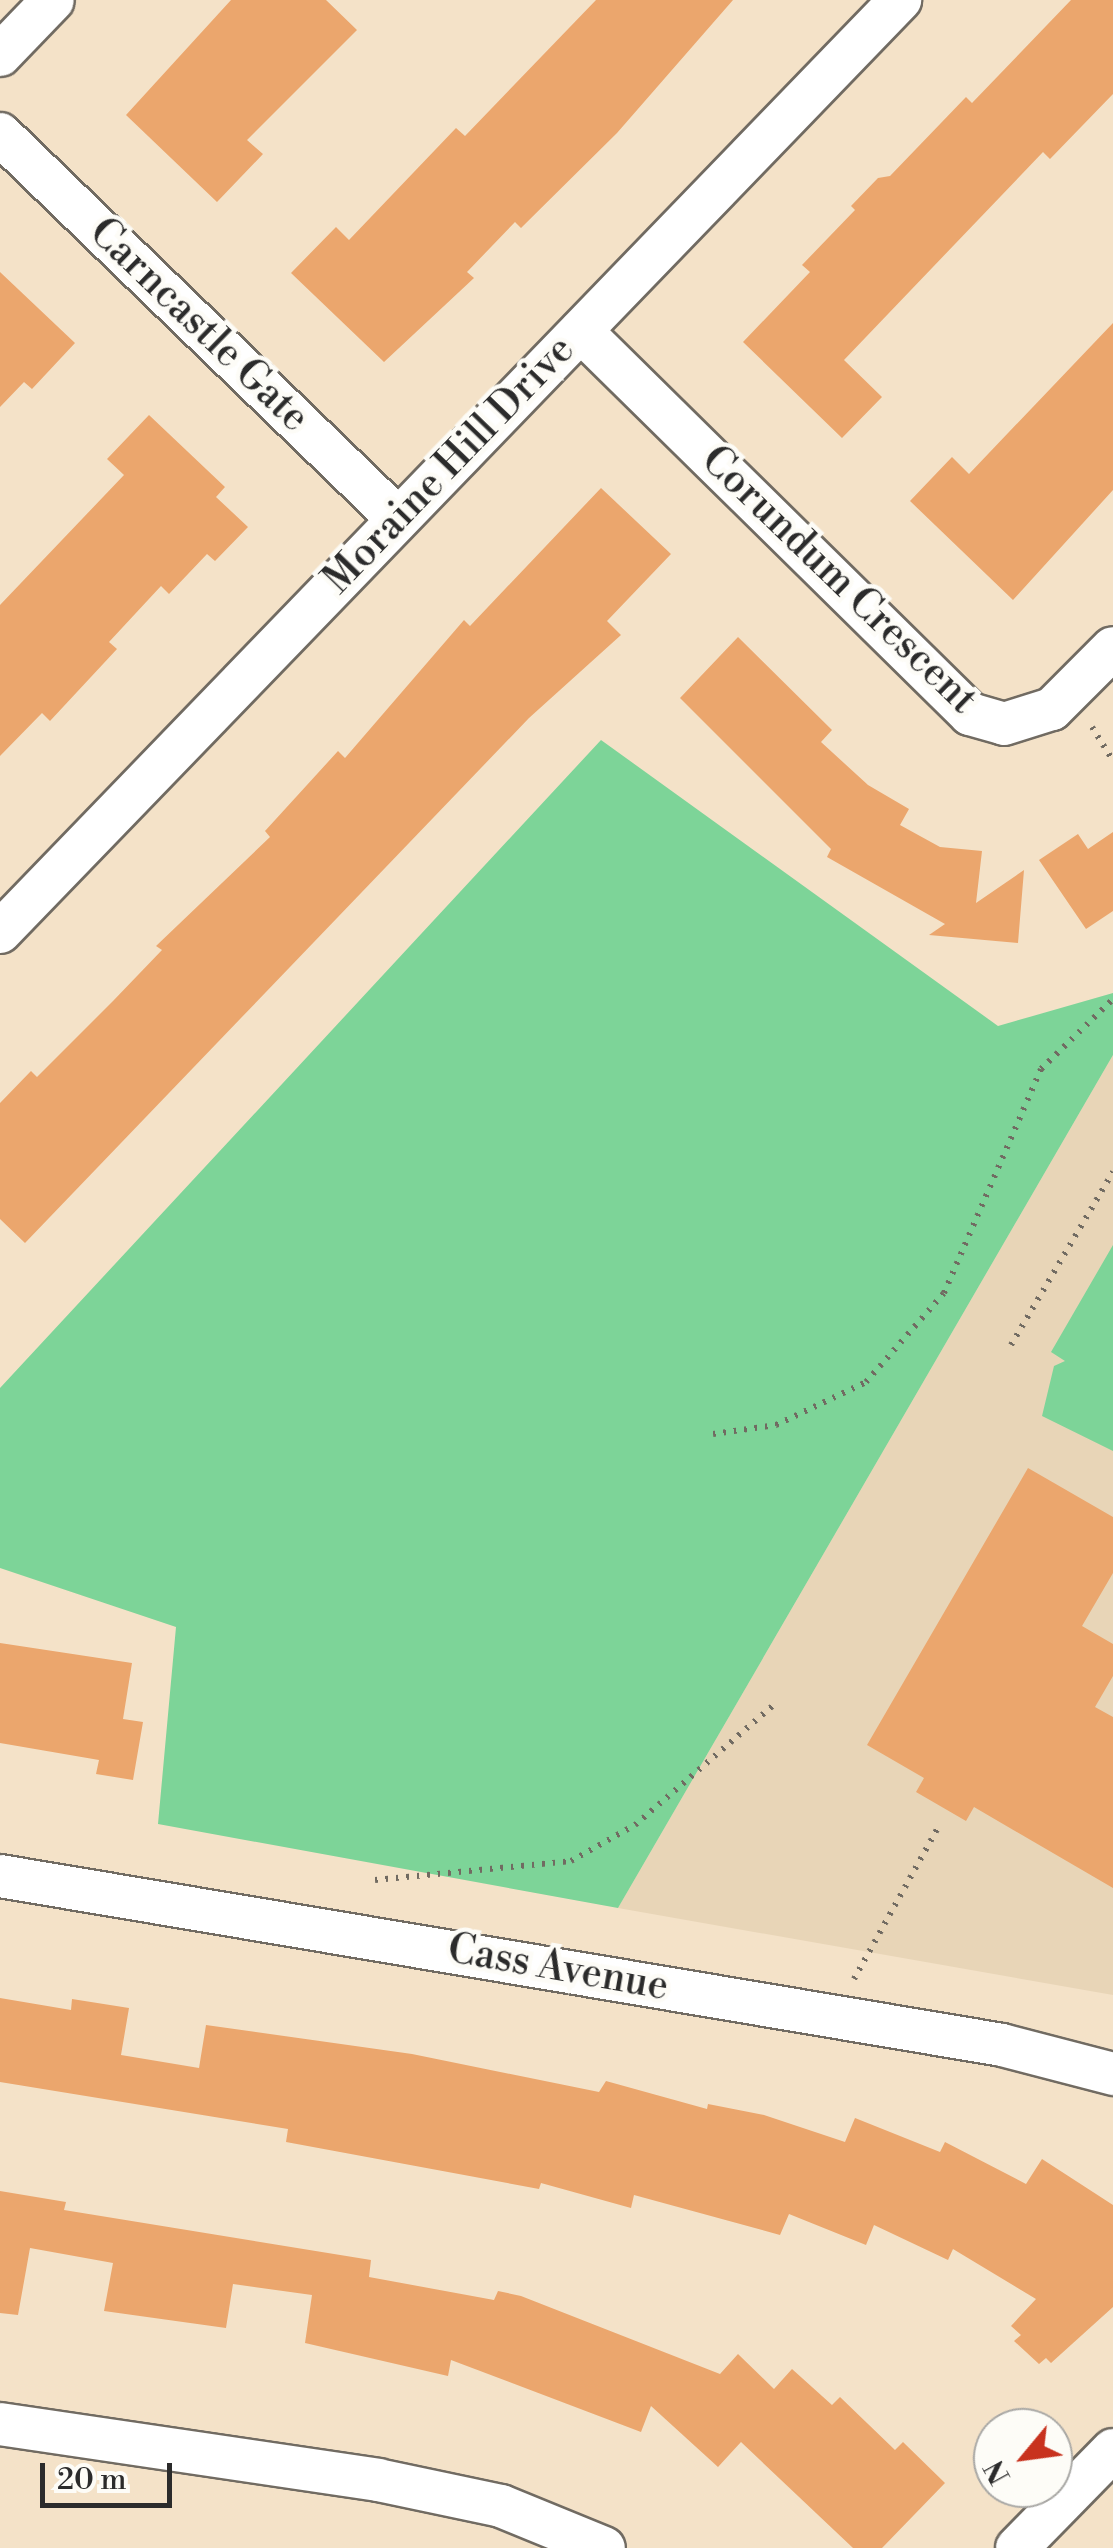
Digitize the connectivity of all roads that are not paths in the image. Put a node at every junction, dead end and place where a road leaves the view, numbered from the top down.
1 (52, 0) edge
2 (900, 0) edge
3 (0, 55) edge
4 (0, 134) edge
5 (581, 330) junction
6 (396, 517) junction
7 (1113, 648) edge
8 (0, 932) edge
9 (0, 1876) edge
10 (1113, 2074) edge
11 (0, 2424) edge
12 (1113, 2450) edge
13 (604, 2548) edge
14 (1017, 2548) edge

1 - 3 street
2 - 5 street, Moraine Hill Drive
4 - 6 street, Carncastle Gate
5 - 6 street, Moraine Hill Drive
5 - 7 street, Corundum Crescent
6 - 8 street, Moraine Hill Drive
9 - 10 street, Cass Avenue
11 - 13 street
12 - 14 street

